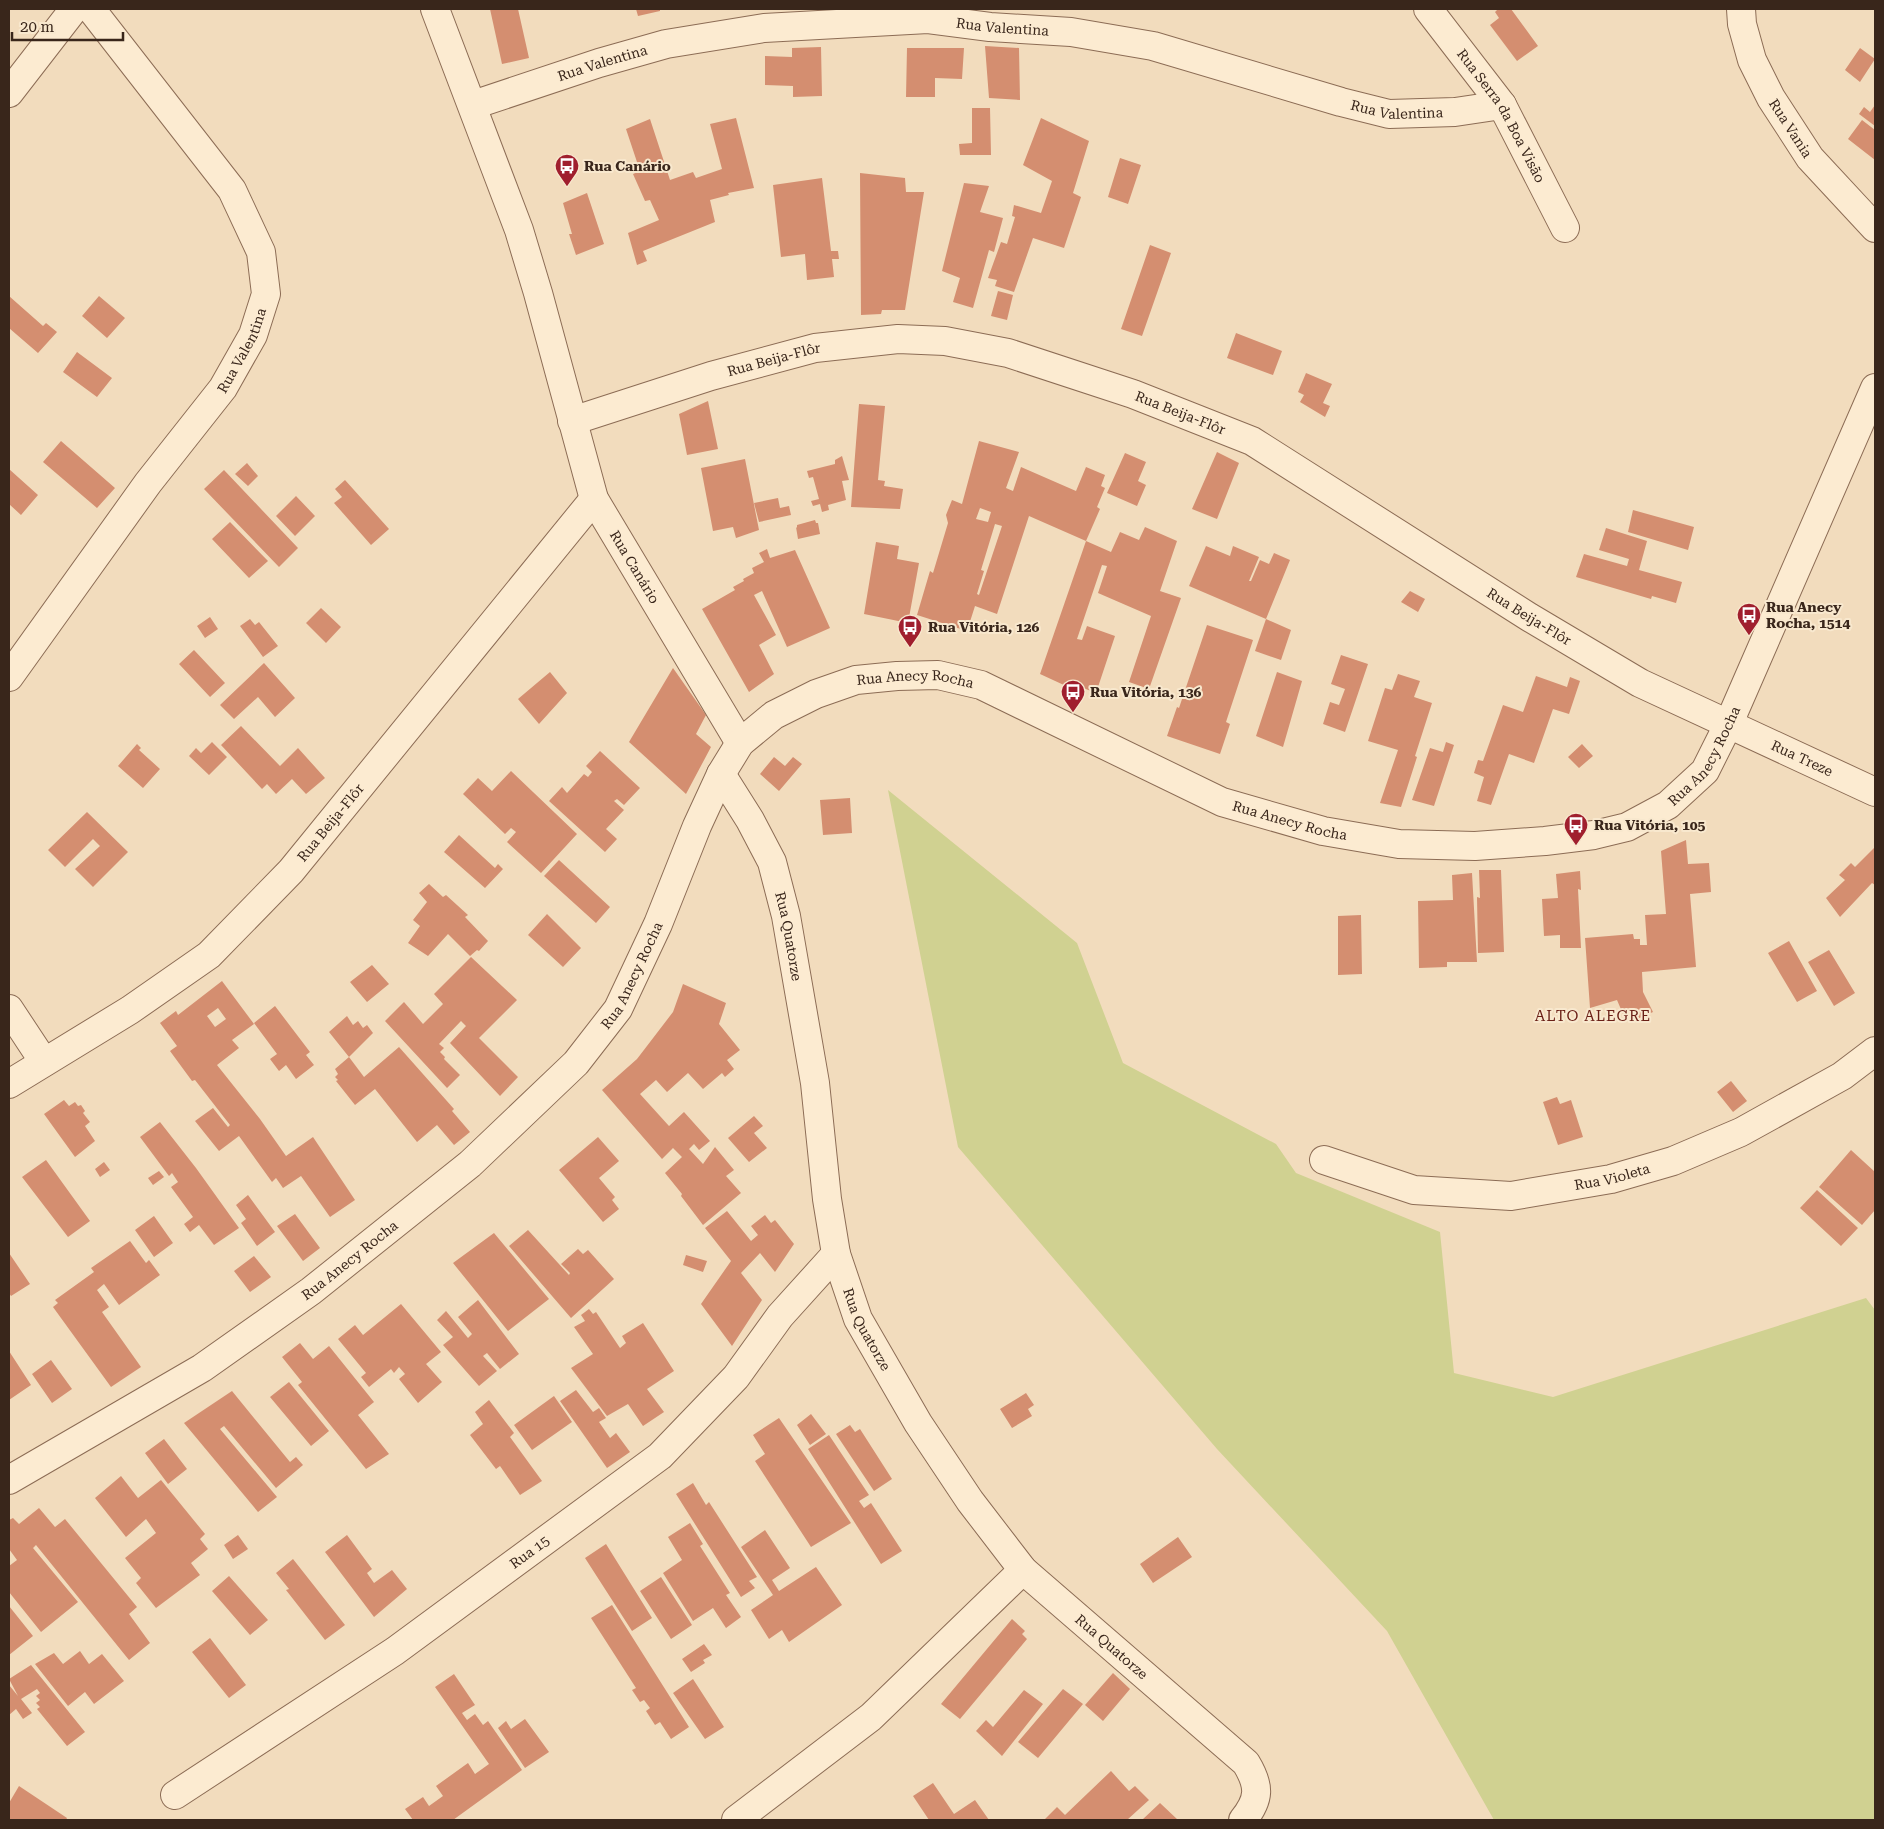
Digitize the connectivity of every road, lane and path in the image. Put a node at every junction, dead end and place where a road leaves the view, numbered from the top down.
1 (74, 9) edge
2 (91, 9) edge
3 (435, 9) edge
4 (1428, 9) edge
5 (1741, 9) edge
6 (9, 93) edge
7 (473, 105) junction
8 (1502, 105) junction
9 (1566, 228) dead end
10 (1875, 228) edge
11 (1875, 388) edge
12 (572, 422) junction
13 (594, 499) junction
14 (9, 677) edge
15 (1729, 724) junction
16 (740, 743) junction
17 (721, 774) junction
18 (1875, 792) edge
19 (9, 1009) edge
20 (1875, 1051) edge
21 (44, 1062) junction
22 (9, 1084) edge
23 (1324, 1160) dead end
24 (836, 1254) junction
25 (9, 1480) edge
26 (1023, 1570) junction
27 (175, 1795) dead end
28 (736, 1820) edge
29 (1243, 1820) edge

1 - 6 street
2 - 14 street, Rua Valentina
3 - 7 street, Rua Canário
4 - 8 street, Rua Serra da Boa Visão
5 - 10 street, Rua Vania
7 - 8 street, Rua Valentina
7 - 12 street, Rua Canário
8 - 9 street, Rua Serra da Boa Visão
11 - 15 street, Rua Anecy Rocha
12 - 13 street, Rua Canário
12 - 15 street, Rua Beija-Flôr
13 - 16 street, Rua Canário
13 - 21 street, Rua Beija-Flôr
15 - 16 street, Rua Anecy Rocha
15 - 18 street, Rua Treze
16 - 17 street, Rua Anecy Rocha
17 - 24 street, Rua Quatorze
17 - 25 street, Rua Anecy Rocha
19 - 21 street
20 - 23 street, Rua Violeta
21 - 22 street, Rua Beija-Flôr
24 - 26 street, Rua Quatorze
24 - 27 street, Rua 15
26 - 28 street
26 - 29 street, Rua Quatorze

